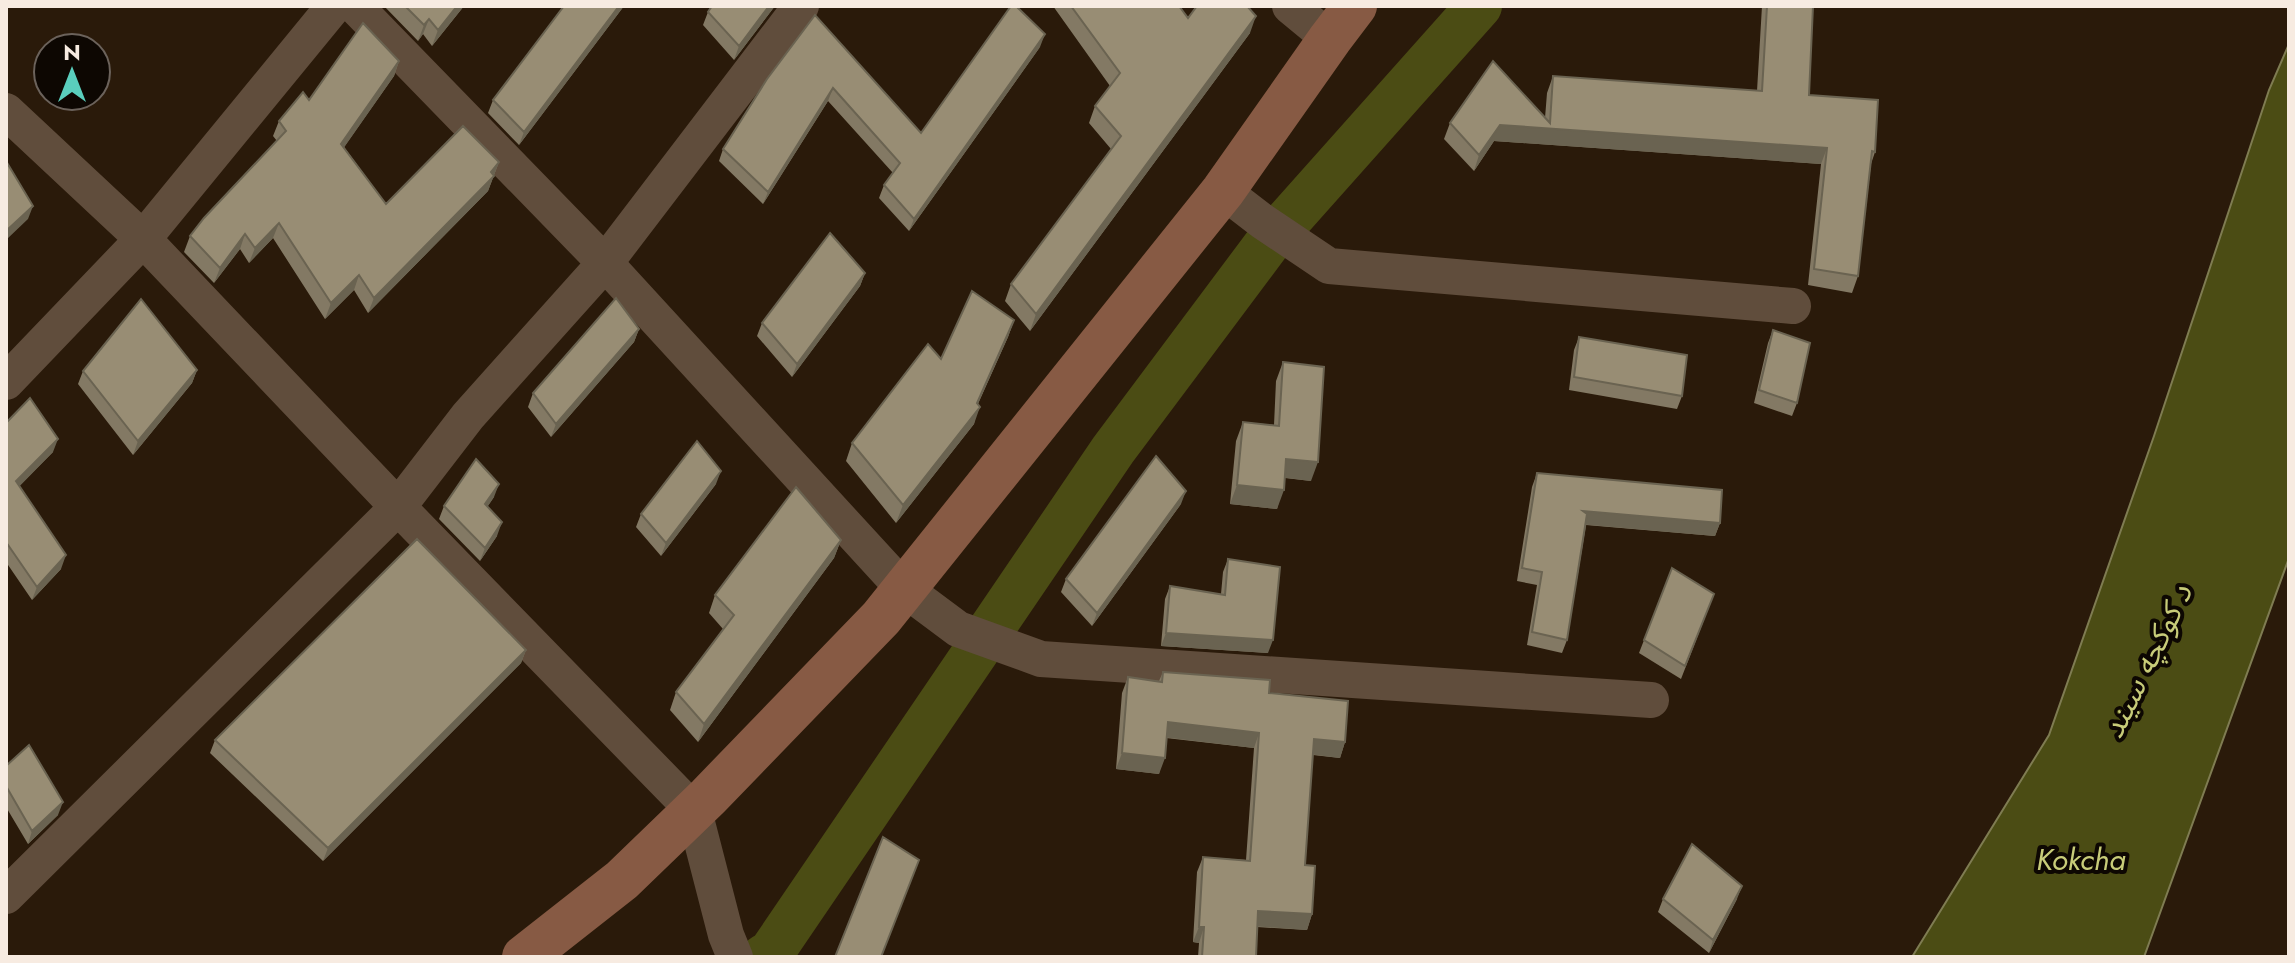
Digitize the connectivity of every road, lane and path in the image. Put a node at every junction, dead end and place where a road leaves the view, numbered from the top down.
1 (334, 6) edge
2 (355, 6) edge
3 (801, 6) edge
4 (1290, 6) edge
5 (1342, 22) edge
6 (6, 111) edge
7 (1223, 191) junction
8 (143, 239) junction
9 (605, 263) junction
10 (1793, 306) dead end
11 (6, 382) edge
12 (398, 507) junction
13 (903, 588) junction
14 (1651, 700) dead end
15 (694, 811) junction
16 (6, 896) edge
17 (730, 946) edge
18 (524, 957) edge

1 - 8 street
2 - 9 street
3 - 9 street
4 - 5 street
5 - 7 street
6 - 8 street
7 - 10 street
7 - 13 street
8 - 11 street
8 - 12 street
9 - 12 street
9 - 13 street
12 - 15 street
12 - 16 street
13 - 14 street
13 - 15 street
15 - 17 street
15 - 18 street

